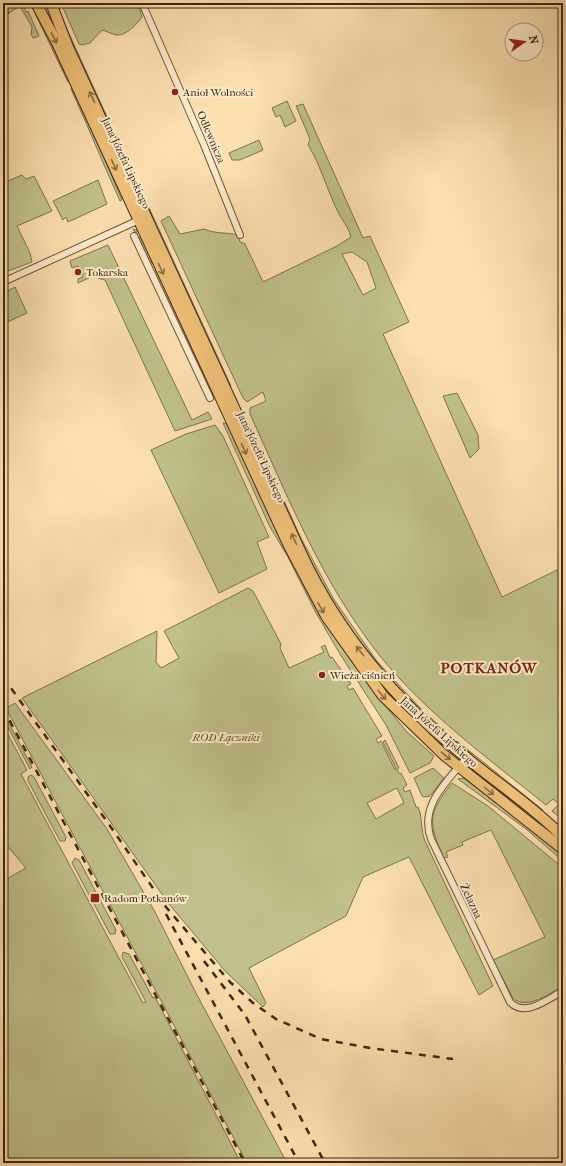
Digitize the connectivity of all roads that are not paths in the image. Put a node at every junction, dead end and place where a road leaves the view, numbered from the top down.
1 (36, 3) edge
2 (50, 3) edge
3 (142, 3) edge
4 (144, 221) junction
5 (240, 235) dead end
6 (134, 236) dead end
7 (3, 282) edge
8 (210, 398) dead end
9 (466, 758) junction
10 (458, 767) junction
11 (563, 837) edge
12 (563, 849) edge
13 (563, 992) edge

1 -> 4 main road, Jana Józefa Lipskiego
4 -> 2 main road, Jana Józefa Lipskiego
3 - 5 street, Odlewnicza
4 - 7 street
9 -> 4 main road, Jana Józefa Lipskiego
4 -> 10 main road, Jana Józefa Lipskiego
6 - 8 street
9 - 10 street, Żelazna
9 - 11 main road, Jana Józefa Lipskiego
10 -> 12 main road, Jana Józefa Lipskiego
10 - 13 street, Żelazna

